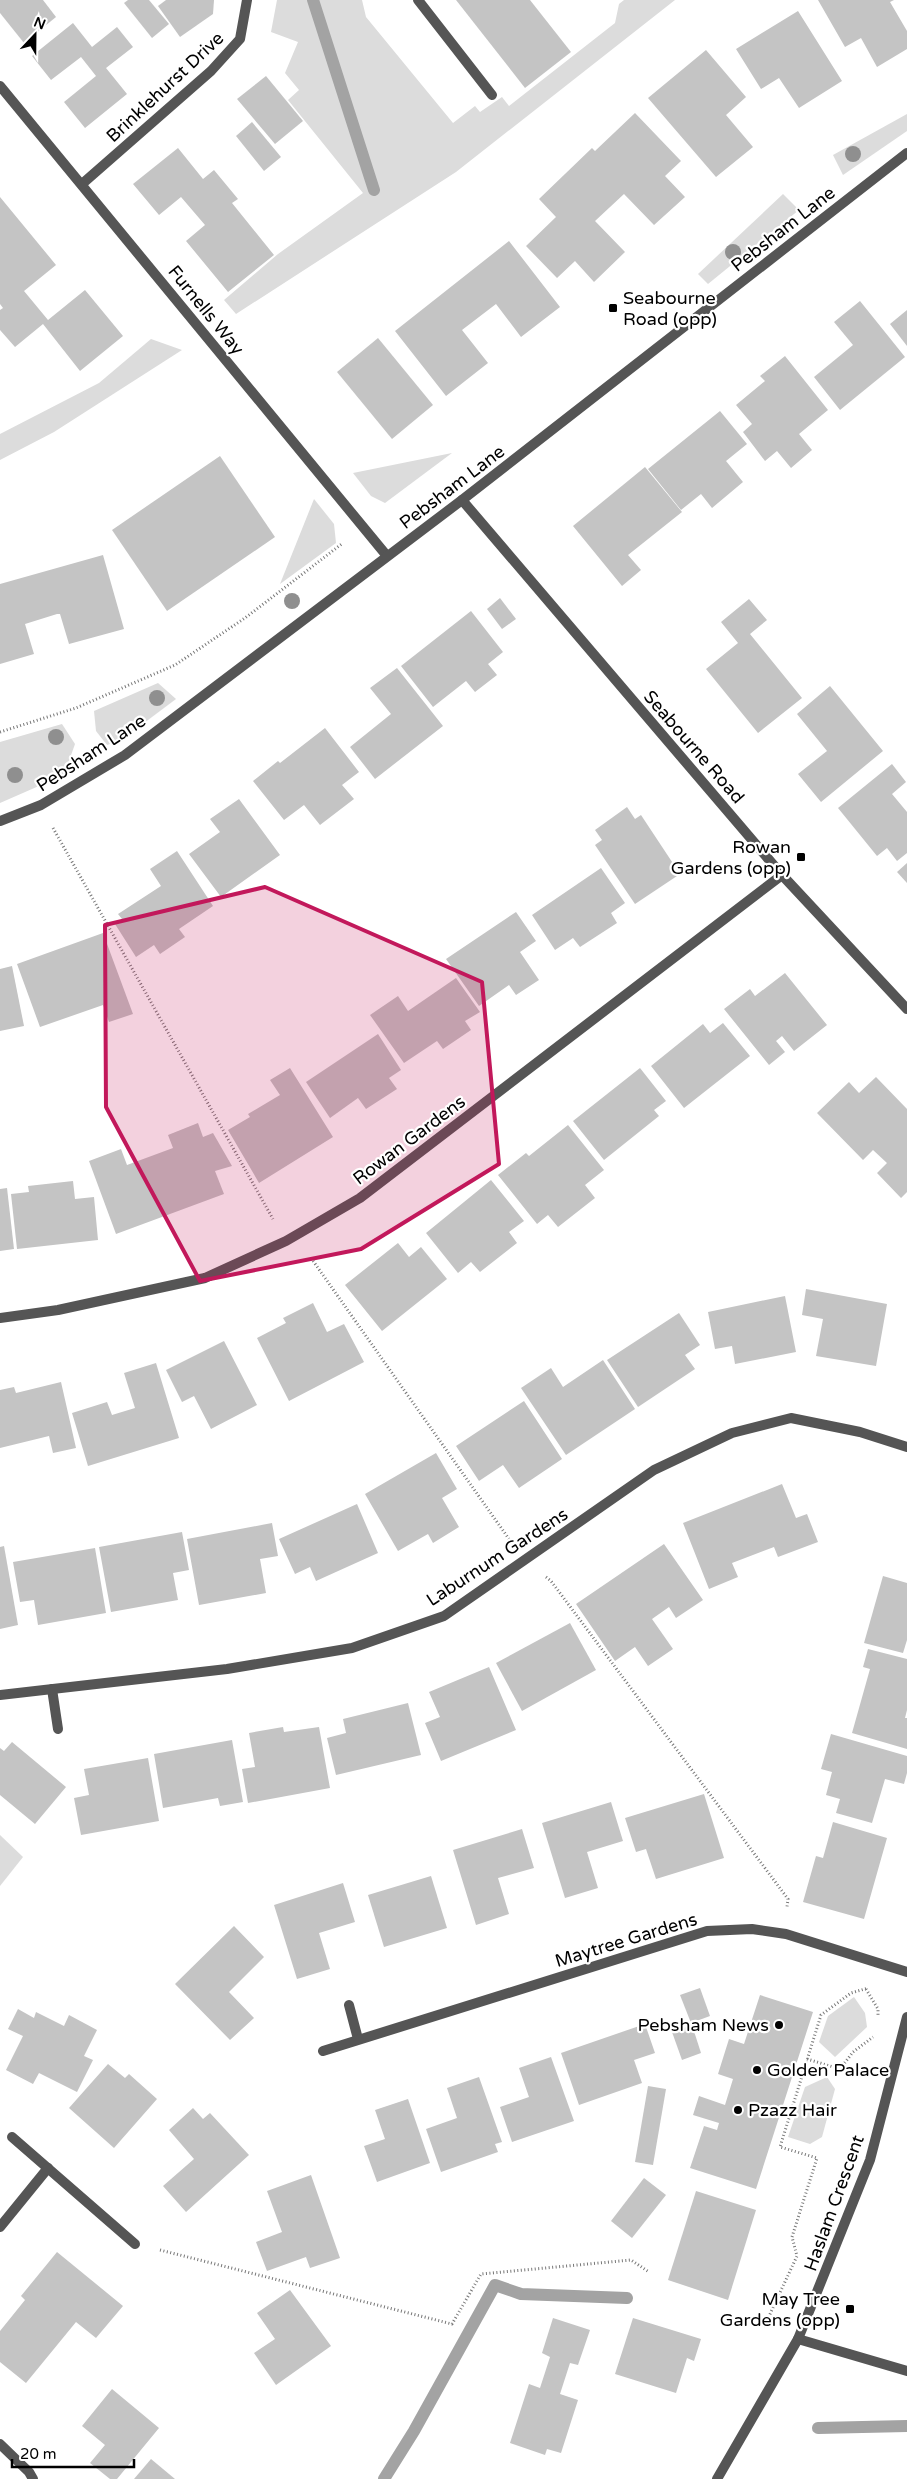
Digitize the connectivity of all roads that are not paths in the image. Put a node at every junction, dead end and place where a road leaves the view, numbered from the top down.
1 (248, 0) edge
2 (418, 0) edge
3 (0, 86) edge
4 (492, 95) dead end
5 (907, 153) edge
6 (82, 184) junction
7 (462, 500) junction
8 (387, 556) junction
9 (0, 821) edge
10 (782, 874) junction
11 (907, 1010) edge
12 (0, 1318) edge
13 (907, 1447) edge
14 (52, 1689) junction
15 (0, 1695) edge
16 (58, 1729) dead end
17 (907, 1972) edge
18 (349, 2005) dead end
19 (907, 2017) edge
20 (358, 2039) junction
21 (323, 2051) dead end
22 (12, 2137) dead end
23 (48, 2168) junction
24 (0, 2227) edge
25 (135, 2244) road end
26 (798, 2339) junction
27 (907, 2371) edge
28 (0, 2444) edge
29 (33, 2479) edge
30 (717, 2479) edge

1 - 6 street, Brinklehurst Drive
2 - 4 street
3 - 6 street, Furnells Way
5 - 7 street, Pebsham Lane
6 - 8 street, Furnells Way
7 - 8 street, Pebsham Lane
7 - 10 street, Seabourne Road
8 - 9 street, Pebsham Lane
10 - 11 street, Seabourne Road
10 - 12 street, Rowan Gardens
13 - 14 street, Laburnum Gardens
14 - 15 street, Laburnum Gardens
14 - 16 street
17 - 20 street, Maytree Gardens
18 - 20 street
19 - 26 street, Haslam Crescent
20 - 21 street, Maytree Gardens
22 - 23 street
23 - 24 street
23 - 25 street
26 - 27 street
26 - 30 street, Haslam Crescent
28 - 29 street

